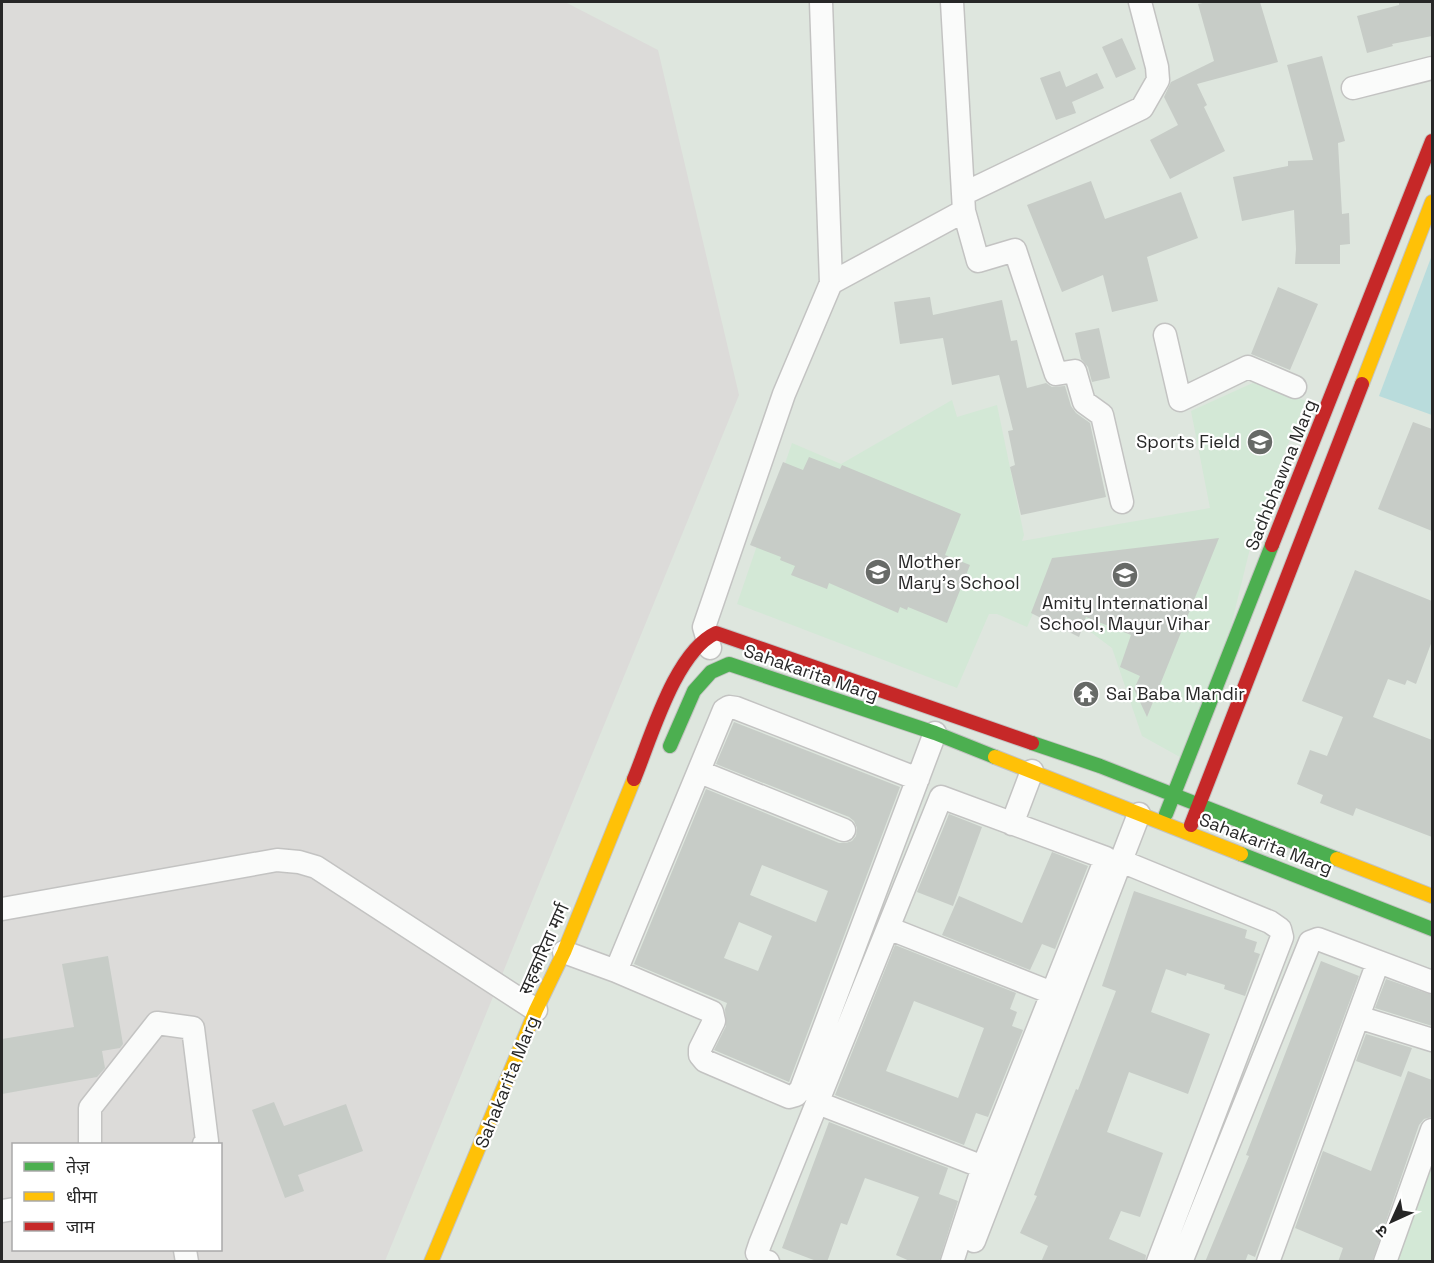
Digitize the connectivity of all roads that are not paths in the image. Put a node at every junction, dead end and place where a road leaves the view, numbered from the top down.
1 (821, 2) edge
2 (952, 2) edge
3 (1140, 2) edge
4 (1432, 68) edge
5 (1353, 88) dead end
6 (1432, 141) edge
7 (964, 202) junction
8 (1432, 202) edge
9 (831, 283) junction
10 (1165, 335) dead end
11 (1295, 387) dead end
12 (1122, 502) dead end
13 (699, 644) junction
14 (718, 669) junction
15 (935, 733) junction
16 (666, 755) dead end
17 (1032, 771) junction
18 (700, 772) junction
19 (918, 779) junction
20 (1173, 795) junction
21 (1199, 805) junction
22 (1139, 814) junction
23 (1162, 823) junction
24 (1012, 824) junction
25 (844, 830) dead end
26 (1188, 833) junction
27 (1121, 861) junction
28 (1432, 896) edge
29 (2, 909) edge
30 (888, 928) junction
31 (1432, 929) edge
32 (585, 936) dead end
33 (570, 959) junction
34 (1378, 962) junction
35 (616, 971) junction
36 (1432, 982) edge
37 (1052, 993) junction
38 (536, 1010) junction
39 (1358, 1017) junction
40 (1432, 1040) edge
41 (818, 1103) junction
42 (1432, 1130) edge
43 (90, 1143) edge
44 (205, 1143) edge
45 (983, 1167) junction
46 (431, 1262) edge
47 (768, 1262) edge
48 (952, 1262) edge
49 (966, 1262) edge
50 (1158, 1262) edge
51 (1181, 1262) edge
52 (1268, 1262) edge
53 (1385, 1262) edge

1 - 9 street
2 - 7 street
3 - 7 street
4 - 5 street
6 - 20 street, Sadhbhawna Marg
7 - 9 street
7 - 12 street
8 - 21 street
9 - 13 street
10 - 11 street
13 - 14 street
13 - 20 street, Sahakarita Marg
13 - 33 street, सहकारिता मार्ग
14 - 15 street, Sahakarita Marg
14 - 16 street, Sahakarita Marg
15 - 17 street, Sahakarita Marg
15 - 19 street
17 - 22 street, Sahakarita Marg
17 - 24 street
18 - 19 street
18 - 25 street
18 - 35 street
19 - 35 street
20 - 21 street, Sahakarita Marg
20 - 23 street, Sadhbhawna Marg
21 - 26 street
21 - 28 street, Sahakarita Marg
22 - 23 street, Sahakarita Marg
22 - 27 street
23 - 26 street, Sahakarita Marg
24 - 30 street
24 - 37 street
26 - 31 street, Sahakarita Marg
27 - 49 street
27 - 50 street
29 - 38 street
30 - 37 street
30 - 41 street
32 - 33 street
33 - 35 street
33 - 38 street, सहकारिता मार्ग
34 - 36 street
34 - 39 street
34 - 51 street
37 - 45 street
38 - 46 street, सहकारिता मार्ग
39 - 40 street
39 - 52 street
41 - 45 street
41 - 47 street
42 - 53 street
43 - 44 street
45 - 48 street

